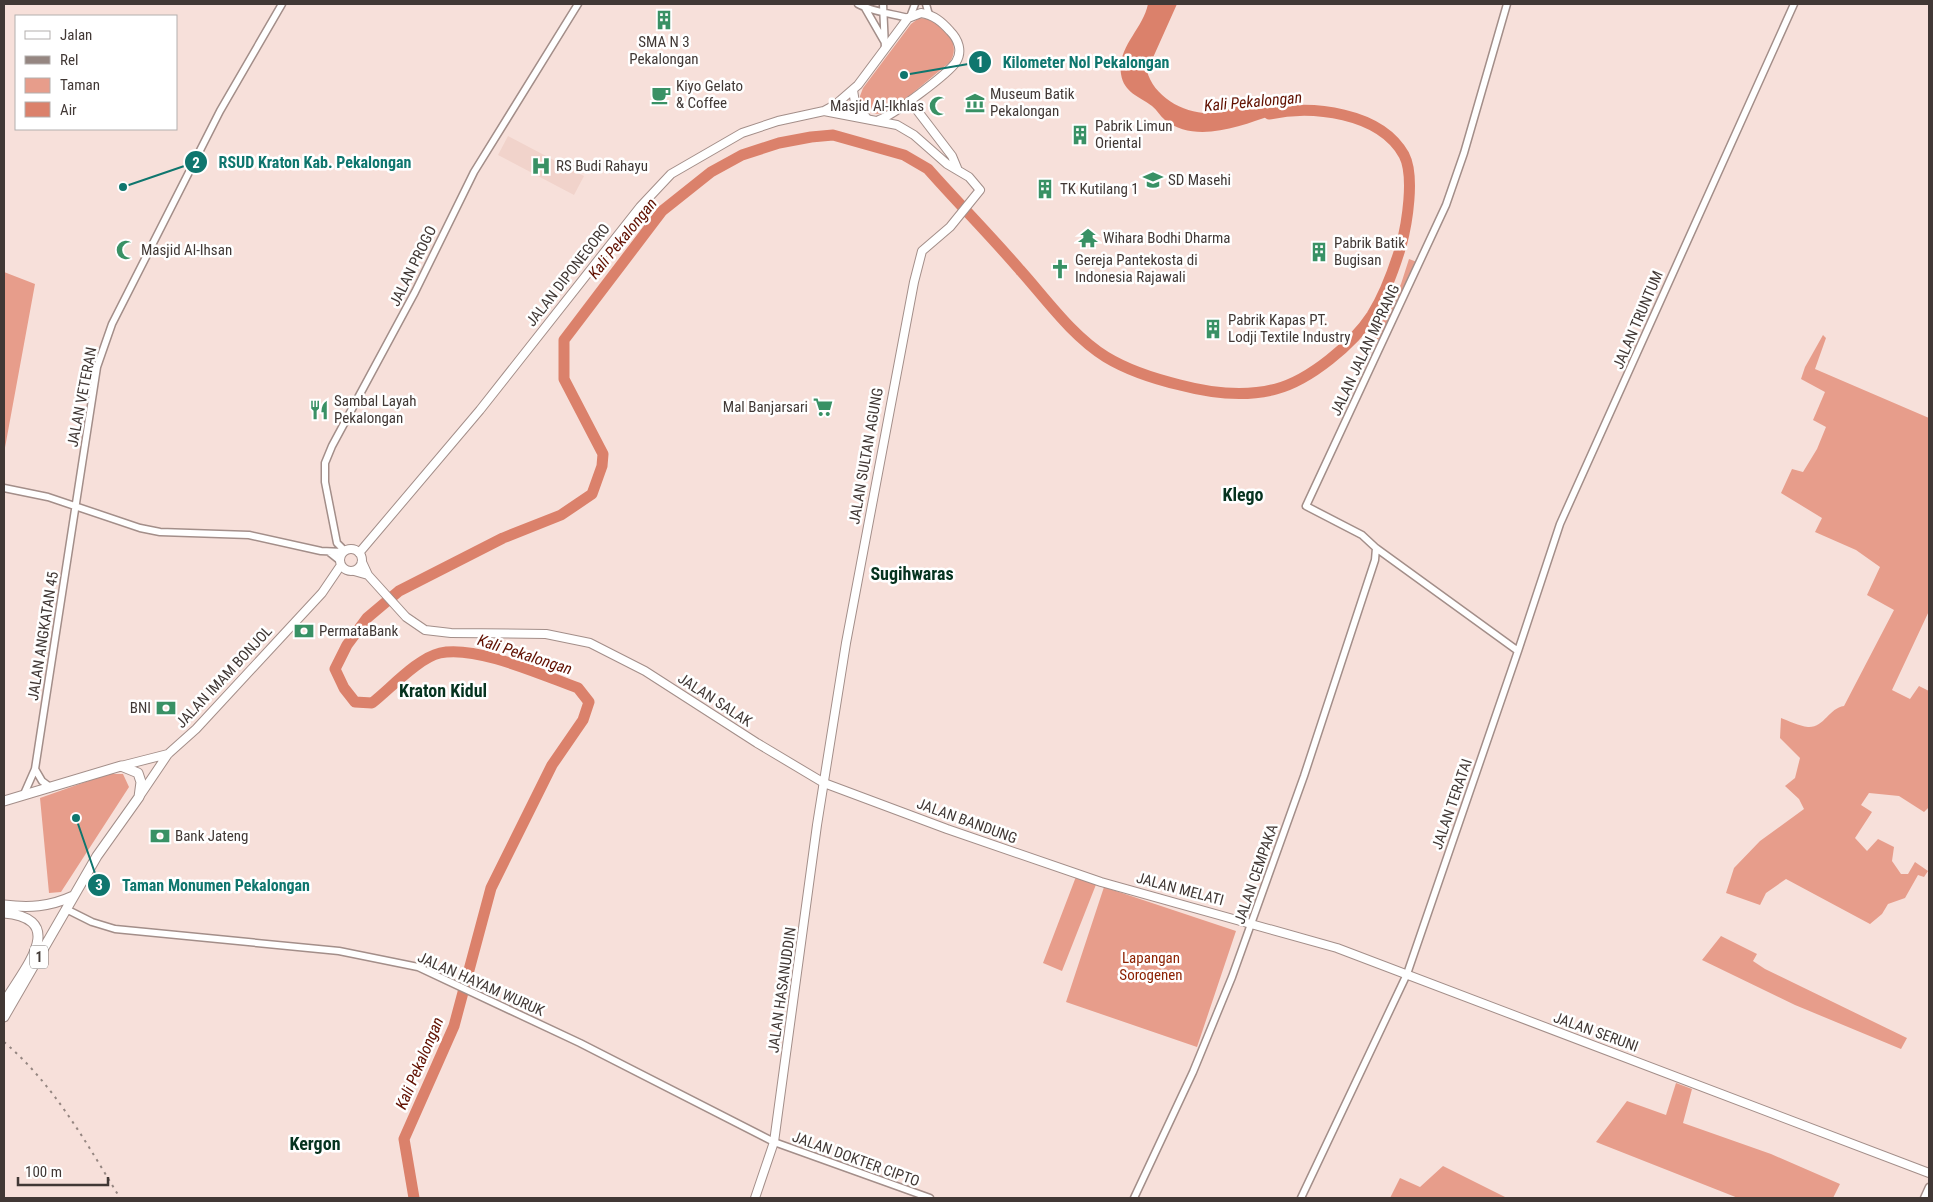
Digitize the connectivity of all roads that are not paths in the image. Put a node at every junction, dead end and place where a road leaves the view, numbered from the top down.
1 (282, 4) edge
2 (578, 4) edge
3 (858, 4) edge
4 (915, 4) edge
5 (926, 4) edge
6 (1507, 4) edge
7 (1794, 4) edge
8 (883, 7) edge
9 (865, 8) junction
10 (929, 14) junction
11 (909, 18) junction
12 (885, 45) junction
13 (854, 90) junction
14 (910, 101) junction
15 (824, 111) junction
16 (872, 119) junction
17 (957, 168) junction
18 (4, 488) edge
19 (75, 507) junction
20 (1376, 548) junction
21 (359, 553) junction
22 (342, 557) junction
23 (362, 562) junction
24 (352, 571) junction
25 (368, 575) junction
26 (334, 578) junction
27 (1518, 651) junction
28 (168, 754) junction
29 (121, 766) junction
30 (35, 769) junction
31 (824, 783) junction
32 (50, 787) junction
33 (24, 794) junction
34 (139, 797) junction
35 (4, 801) edge
36 (1101, 882) joint
37 (73, 896) junction
38 (4, 905) edge
39 (66, 909) junction
40 (4, 913) edge
41 (1253, 923) junction
42 (1407, 974) junction
43 (4, 1003) edge
44 (4, 1017) edge
45 (774, 1142) junction
46 (1929, 1172) edge
47 (1929, 1187) edge
48 (755, 1198) edge
49 (930, 1198) edge
50 (1134, 1198) edge
51 (1301, 1198) edge
52 (1924, 1198) edge

1 - 19 street, JALAN VETERAN
2 - 22 street, JALAN PROGO
3 - 9 street
4 - 11 street
5 - 10 street
6 - 20 street, JALAN JALAN MPRANG
7 - 27 street, JALAN TRUNTUM
8 - 9 street
8 - 11 street
8 - 12 street
9 - 12 street
10 - 11 main road
10 - 14 main road
11 - 12 main road, JALAN DIPONEGORO
12 - 13 main road, JALAN DIPONEGORO
13 - 15 main road, JALAN DIPONEGORO
13 - 16 main road
14 - 16 main road
14 - 17 main road
15 - 16 main road
15 - 21 main road, JALAN DIPONEGORO
16 - 17 main road
17 - 31 main road, JALAN SULTAN AGUNG
18 - 19 street
19 - 22 street
19 - 30 street, JALAN ANGKATAN 45
20 - 27 street
20 - 41 street, JALAN CEMPAKA
21 - 22 main road
21 - 23 main road
22 - 24 main road
22 - 26 main road
23 - 24 main road
23 - 25 main road
24 - 25 main road
24 - 26 main road
25 - 31 main road, JALAN SALAK
26 - 28 main road, JALAN IMAM BONJOL
27 - 42 street, JALAN TERATAI
28 - 29 main road
28 - 34 main road, JALAN IMAM BONJOL
29 - 32 highway
29 - 34 highway
30 - 32 street
30 - 33 street, JALAN ANGKATAN 45
31 - 36 main road, JALAN BANDUNG
31 - 45 main road, JALAN HASANUDDIN
32 - 33 highway
33 - 35 highway
34 - 37 highway, 1
36 - 41 main road, JALAN MELATI
37 - 38 highway
37 - 39 highway, 1
39 - 44 highway, 1
39 - 45 street, JALAN HAYAM WURUK
40 - 43 highway, 1
41 - 42 main road, JALAN SERUNI
41 - 50 street, JALAN CEMPAKA
42 - 46 main road, JALAN SERUNI
42 - 51 street, JALAN TERATAI
45 - 48 main road, JALAN HASANUDDIN
45 - 49 street, JALAN DOKTER CIPTO
47 - 52 street

